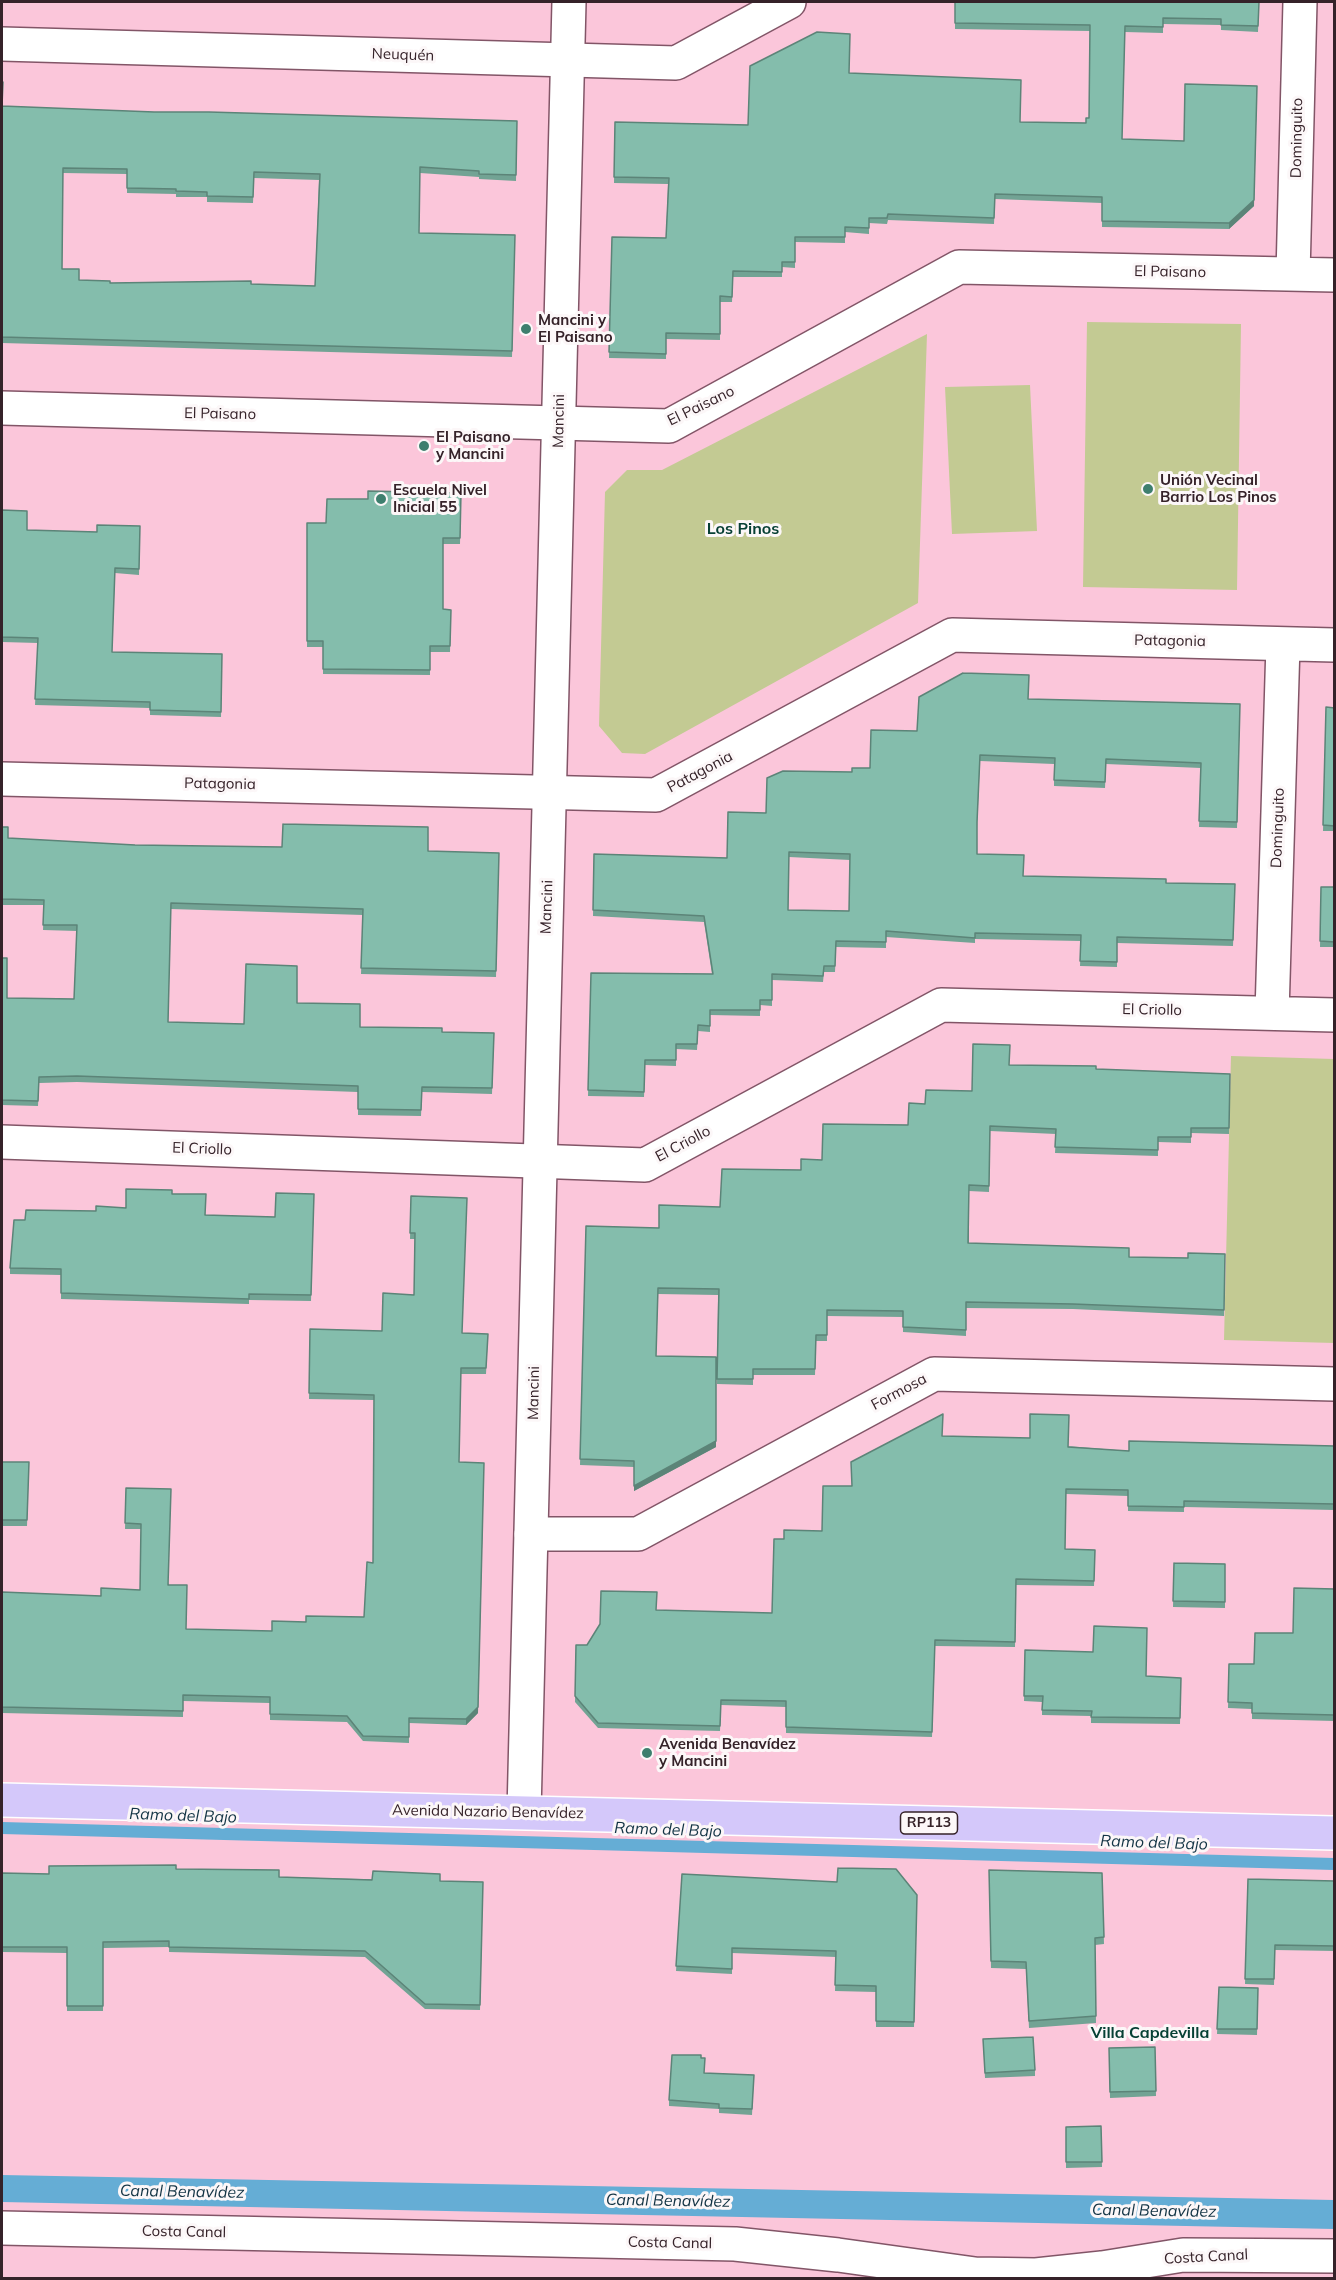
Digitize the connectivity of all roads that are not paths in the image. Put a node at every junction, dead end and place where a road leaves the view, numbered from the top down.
1 (569, 2) edge
2 (789, 2) edge
3 (1300, 2) edge
4 (2, 44) edge
5 (568, 60) junction
6 (1293, 274) junction
7 (1335, 275) edge
8 (2, 408) edge
9 (559, 423) junction
10 (1283, 644) junction
11 (1335, 645) edge
12 (2, 779) edge
13 (550, 793) junction
14 (1272, 1013) junction
15 (1335, 1015) edge
16 (2, 1142) edge
17 (540, 1161) junction
18 (1335, 1384) edge
19 (531, 1534) junction
20 (2, 1800) edge
21 (524, 1812) junction
22 (1335, 1833) edge
23 (2, 2228) edge
24 (1335, 2256) edge

1 - 5 street, Mancini
2 - 5 street, Neuquén
3 - 6 street, Dominguito
4 - 5 street, Neuquén
5 - 9 street, Mancini
6 - 7 street, El Paisano
6 - 9 street, El Paisano
8 - 9 street, El Paisano
9 - 13 street, Mancini
10 - 11 street, Patagonia
10 - 13 street, Patagonia
10 - 14 street, Dominguito
12 - 13 street, Patagonia
13 - 17 street, Mancini
14 - 15 street, El Criollo
14 - 17 street, El Criollo
16 - 17 street, El Criollo
17 - 19 street, Mancini
18 - 19 street, Formosa
19 - 21 street, Mancini
20 - 21 main road, Avenida Nazario Benavídez / RP113
21 - 22 main road, Avenida Nazario Benavídez / RP113
23 - 24 street, Costa Canal

